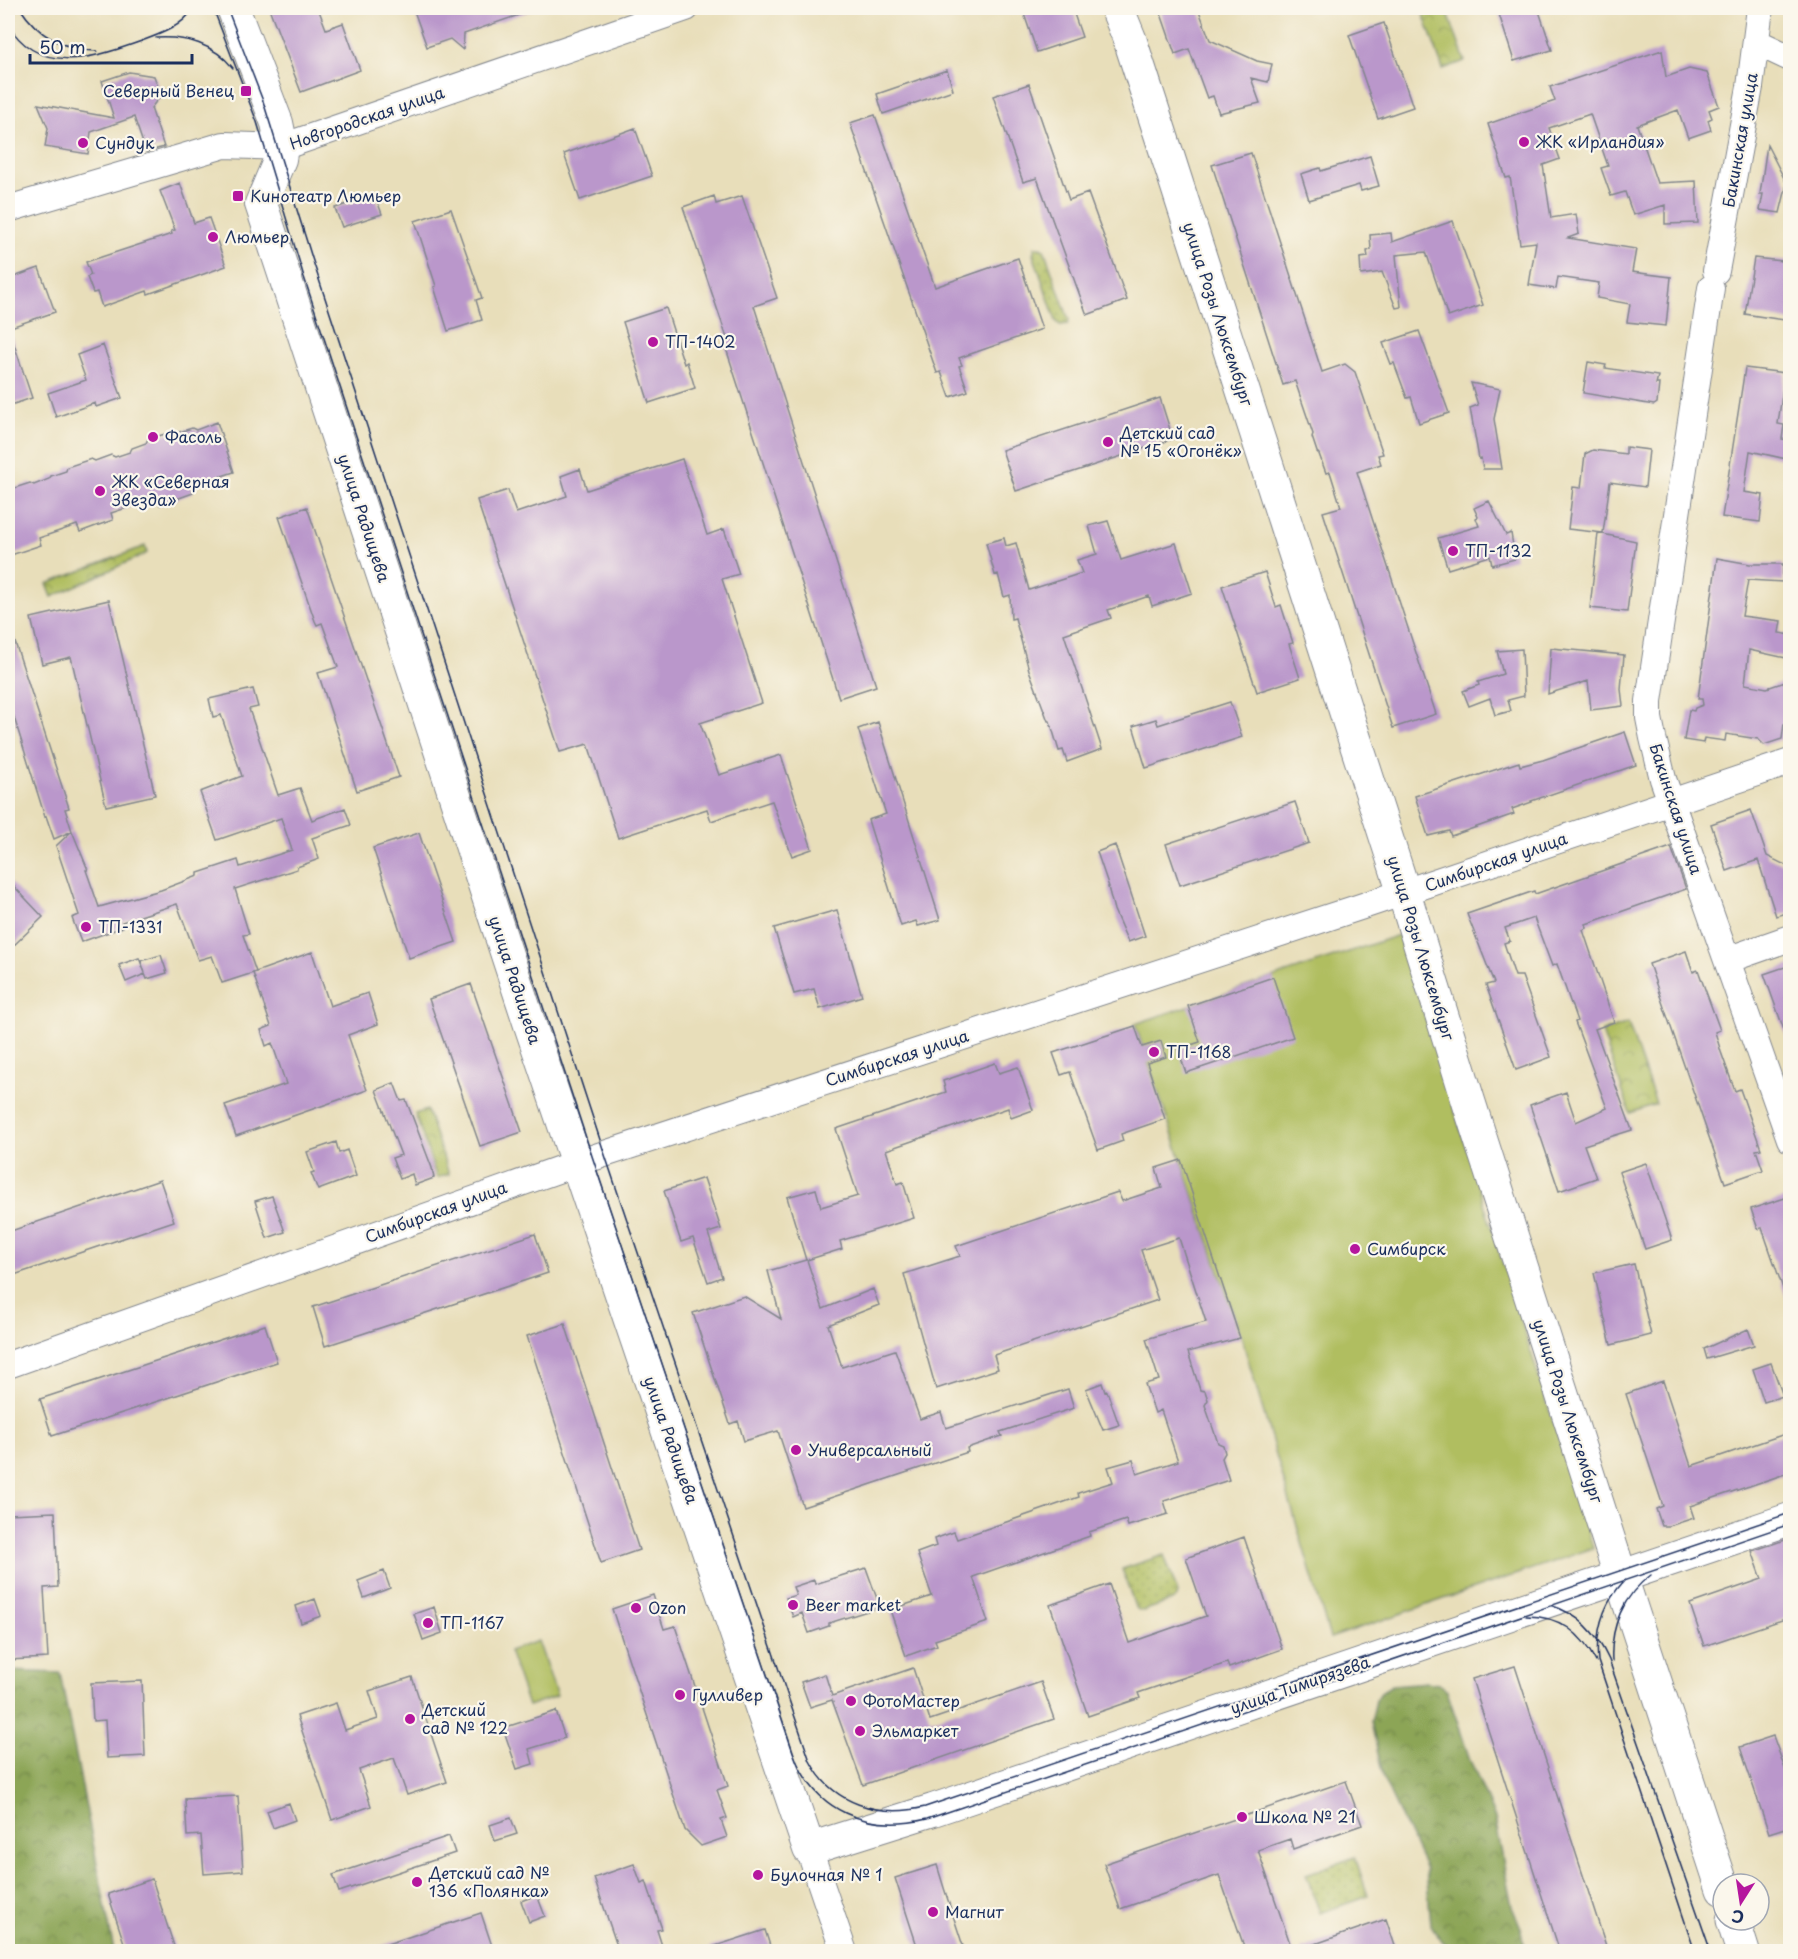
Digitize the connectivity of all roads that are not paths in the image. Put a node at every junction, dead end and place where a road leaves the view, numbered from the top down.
1 (232, 8) edge
2 (686, 8) edge
3 (1117, 8) edge
4 (1760, 8) edge
5 (1756, 42) junction
6 (1791, 58) edge
7 (282, 147) junction
8 (8, 209) edge
9 (1791, 762) edge
10 (1672, 802) junction
11 (1404, 892) junction
12 (1791, 938) edge
13 (1727, 960) junction
14 (1791, 1139) edge
15 (577, 1163) junction
16 (8, 1365) edge
17 (1791, 1519) edge
18 (1621, 1577) junction
19 (809, 1849) junction
20 (1717, 1872) edge
21 (1737, 1932) edge
22 (844, 1952) edge
23 (1743, 1952) edge

1 - 7 street
2 - 7 street, Новгородская улица
3 - 11 main road, улица Розы Люксембург
4 - 5 street, Бакинская улица
5 - 6 street
5 - 10 street, Бакинская улица
7 - 8 street, Новгородская улица
7 - 15 street, улица Радищева
9 - 10 street, Симбирская улица
10 - 11 street, Симбирская улица
10 - 13 street, Бакинская улица
11 - 15 street, Симбирская улица
11 - 18 main road, улица Розы Люксембург
12 - 13 street
13 - 14 street, Бакинская улица
15 - 16 street, Симбирская улица
15 - 19 street, улица Радищева
17 - 18 street, улица Тимирязева
18 - 19 street, улица Тимирязева
18 - 20 main road, улица Розы Люксембург
19 - 22 street, улица Радищева
21 - 23 main road

